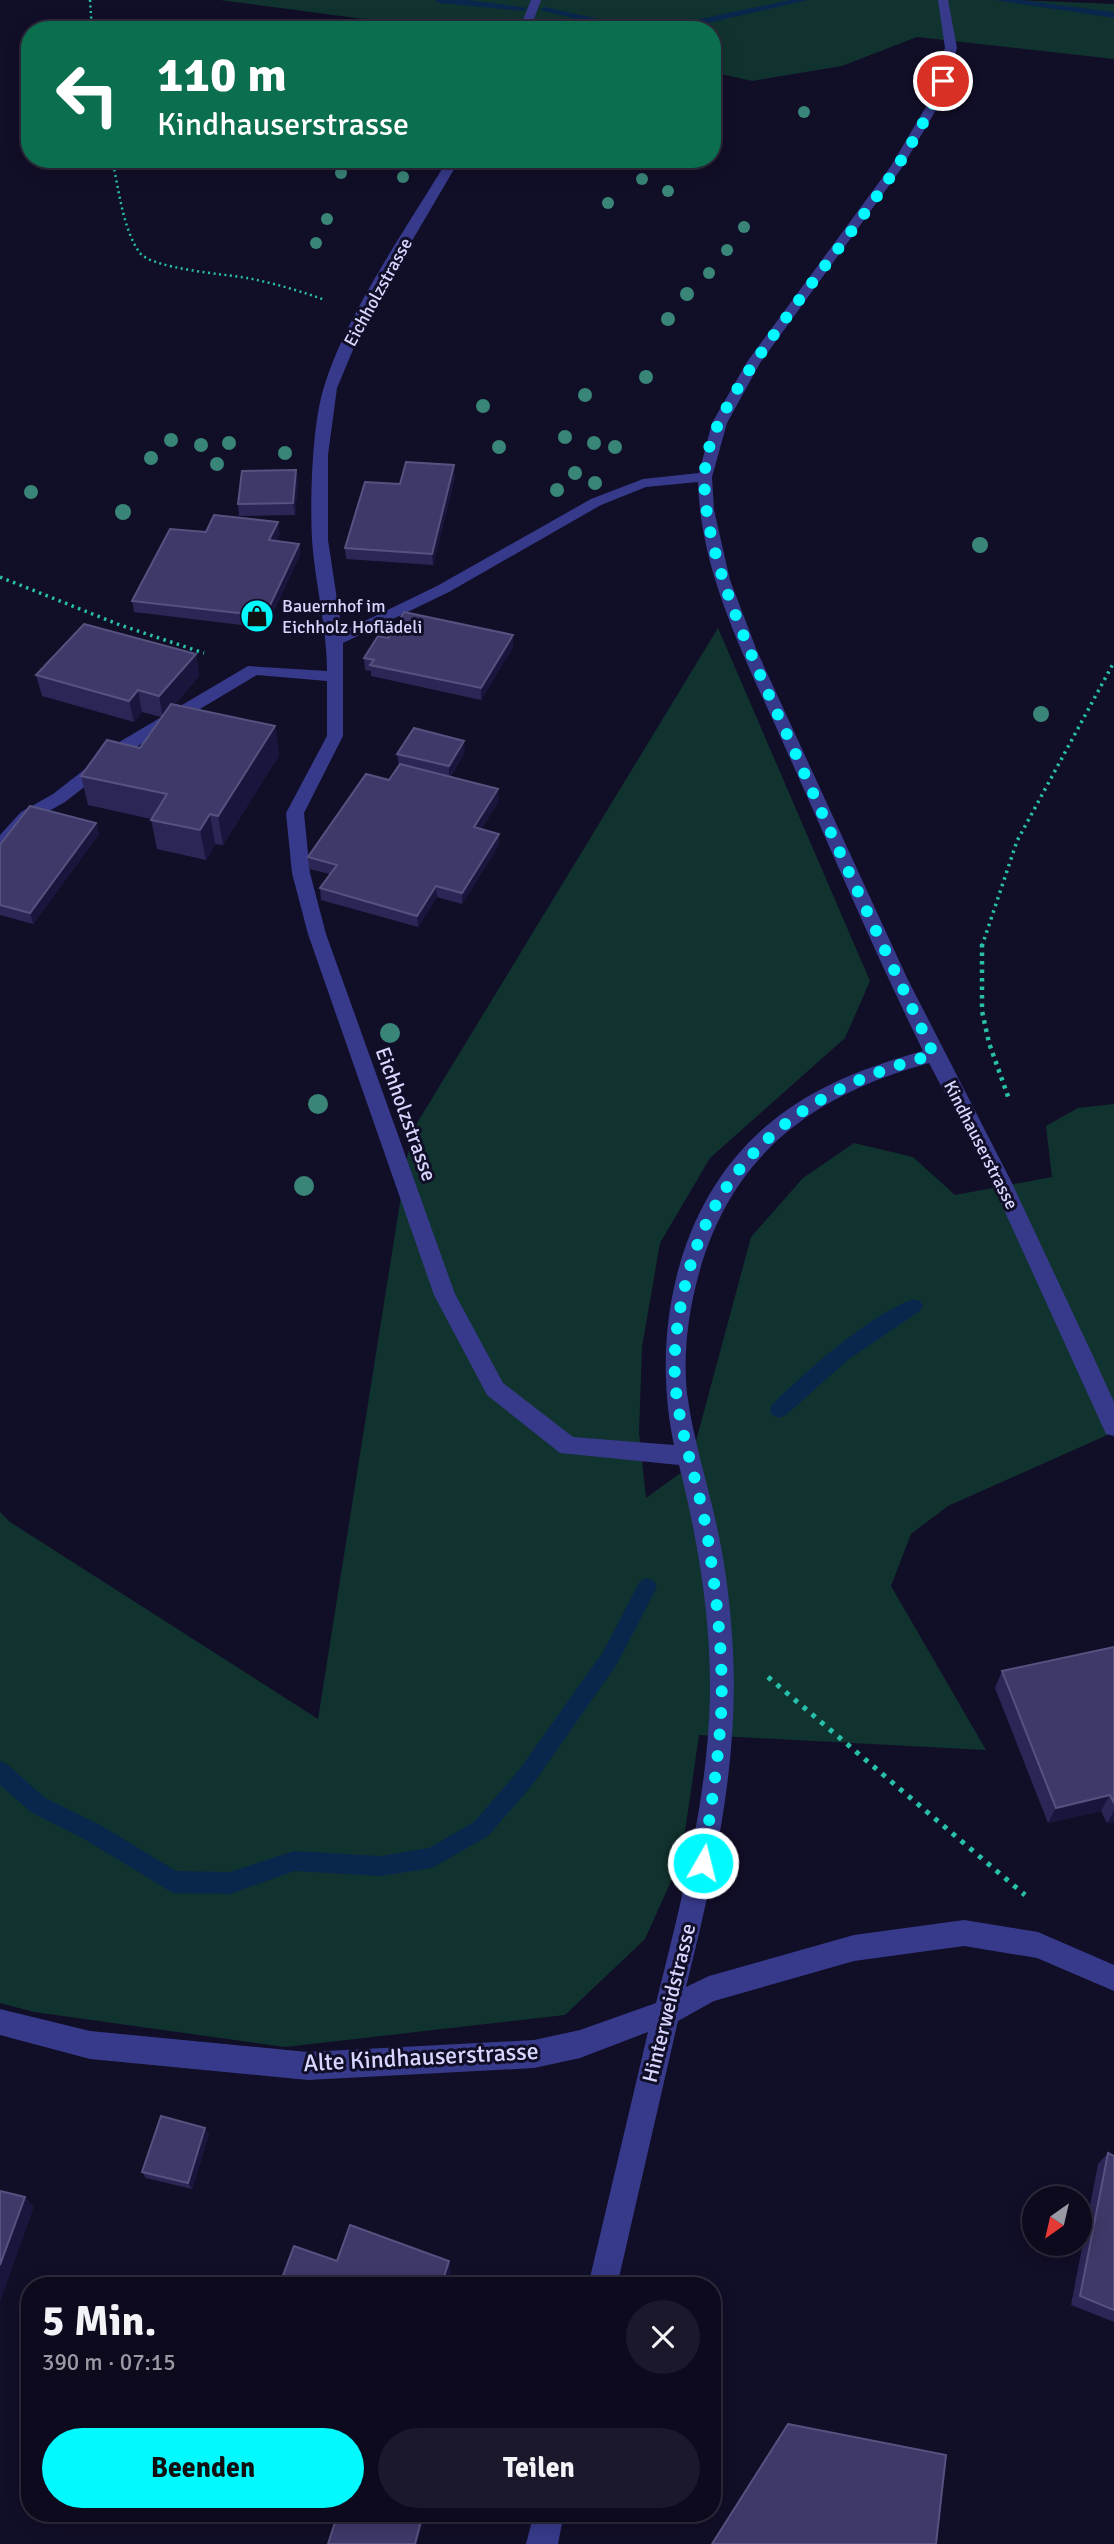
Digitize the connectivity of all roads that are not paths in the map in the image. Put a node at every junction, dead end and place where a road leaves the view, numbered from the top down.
1 (537, 0) edge
2 (943, 0) edge
3 (528, 21) edge
4 (449, 168) edge
5 (705, 477) junction
6 (335, 641) junction
7 (335, 677) junction
8 (0, 846) edge
9 (934, 1055) junction
10 (1114, 1427) edge
11 (689, 1456) junction
12 (1114, 1978) edge
13 (667, 2012) junction
14 (0, 2022) edge
15 (604, 2277) edge
16 (547, 2522) edge
17 (542, 2544) edge

1 - 3 street
2 - 5 street, Kindhauserstrasse
4 - 6 street, Eichholzstrasse
5 - 6 street
5 - 9 street, Kindhauserstrasse
6 - 7 street, Eichholzstrasse
7 - 8 street
7 - 11 street, Eichholzstrasse
9 - 10 street, Kindhauserstrasse
9 - 11 street, Hinterweidstrasse
11 - 13 street, Hinterweidstrasse
12 - 13 street, Alte Kindhauserstrasse
13 - 14 street, Alte Kindhauserstrasse
13 - 15 street, Hinterweidstrasse
16 - 17 street

